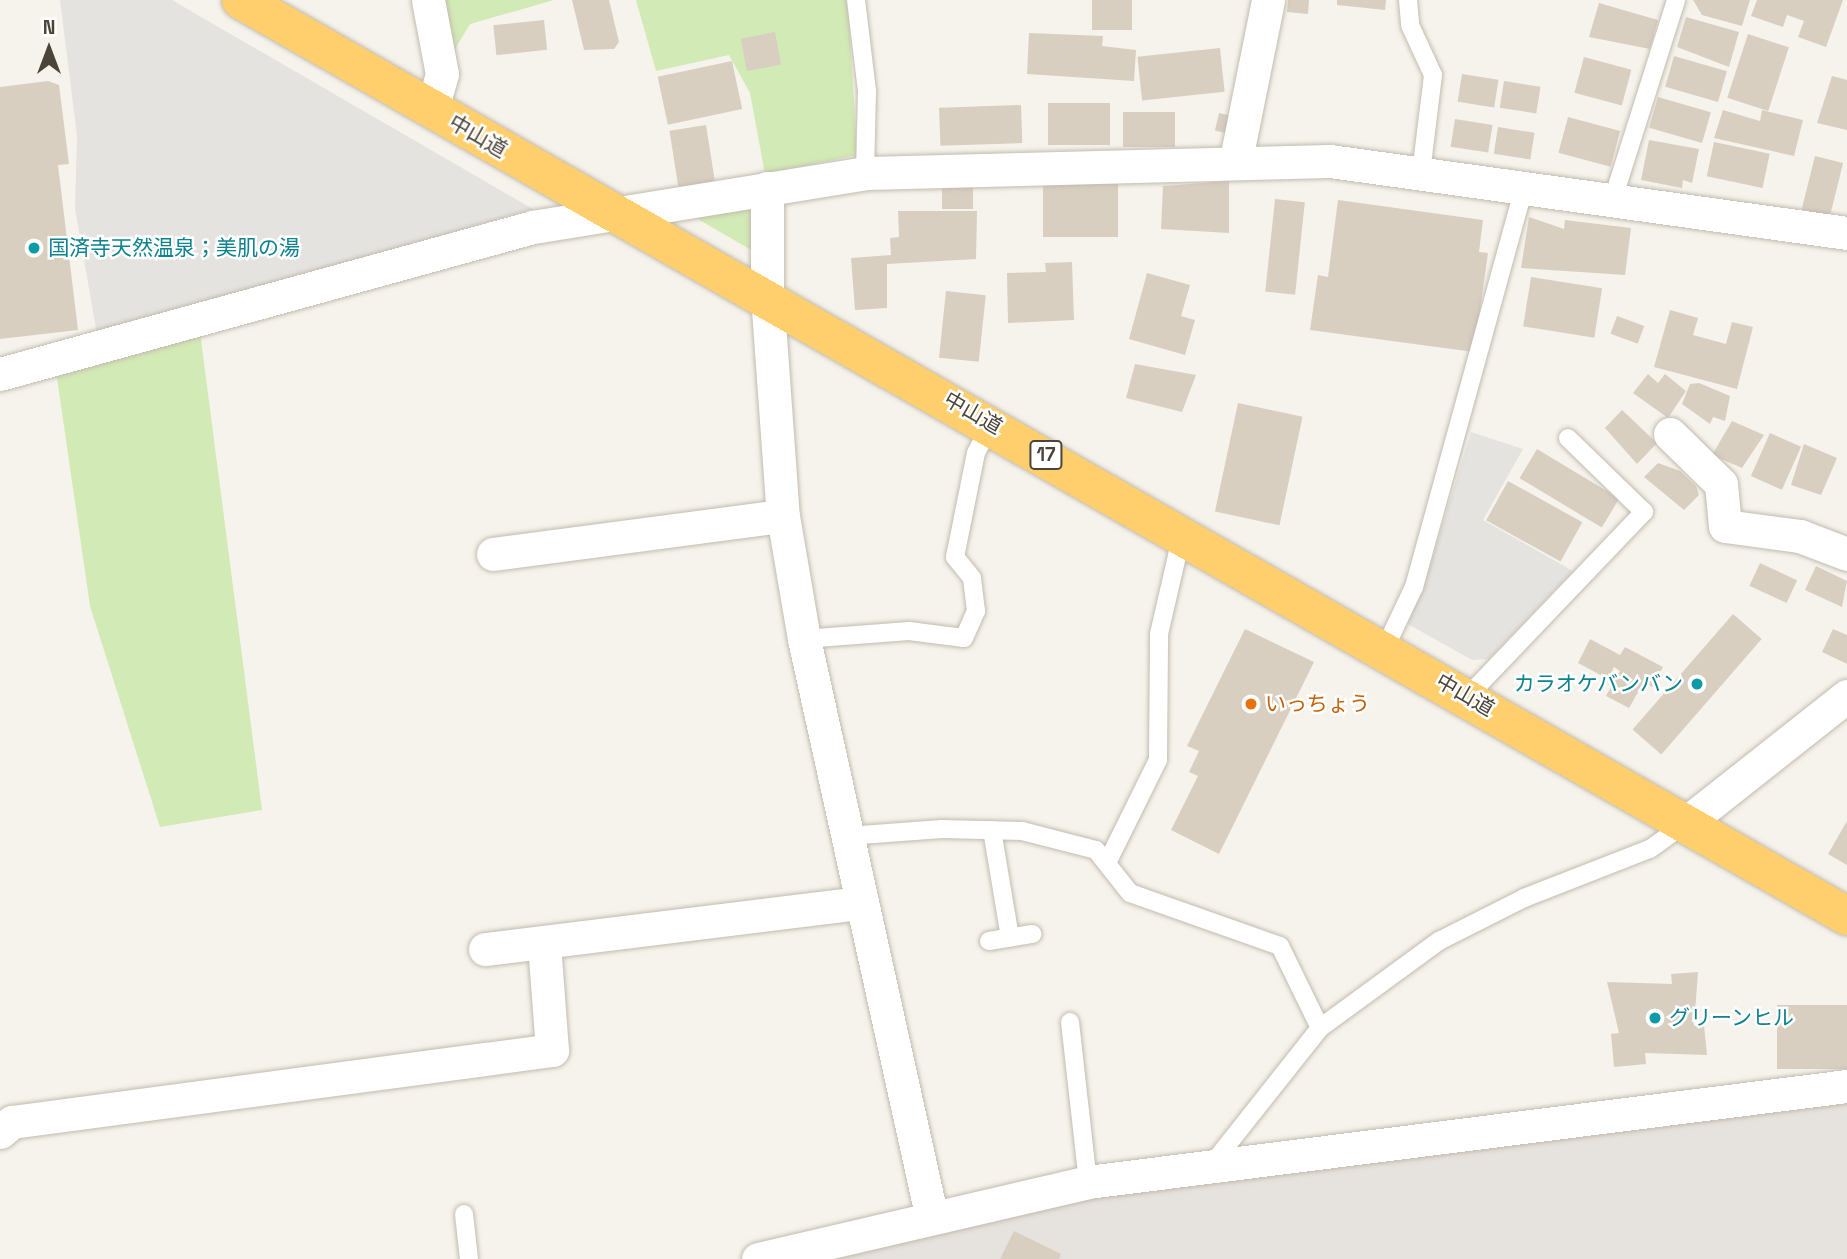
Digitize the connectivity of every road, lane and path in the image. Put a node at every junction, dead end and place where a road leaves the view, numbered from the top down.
1 (241, 0) edge
2 (428, 0) edge
3 (856, 0) edge
4 (1268, 0) edge
5 (1408, 0) edge
6 (1676, 0) edge
7 (432, 110) junction
8 (1236, 159) junction
9 (865, 173) junction
10 (1421, 173) junction
11 (1524, 187) junction
12 (766, 188) junction
13 (1613, 199) junction
14 (610, 211) junction
15 (1847, 233) edge
16 (766, 295) junction
17 (0, 374) edge
18 (991, 424) junction
19 (1670, 434) dead end
20 (1568, 438) dead end
21 (783, 516) junction
22 (1182, 534) junction
23 (493, 554) dead end
24 (1847, 554) edge
25 (804, 639) junction
26 (1385, 648) junction
27 (1468, 696) junction
28 (1847, 696) edge
29 (1686, 823) junction
30 (992, 830) junction
31 (847, 836) junction
32 (1108, 861) junction
33 (860, 903) junction
34 (1847, 916) edge
35 (1032, 934) dead end
36 (1010, 937) junction
37 (989, 941) dead end
38 (544, 943) junction
39 (485, 950) dead end
40 (1070, 1022) dead end
41 (1320, 1028) junction
42 (1847, 1086) edge
43 (0, 1132) edge
44 (1213, 1163) junction
45 (1088, 1182) junction
46 (464, 1214) dead end
47 (930, 1214) junction
48 (469, 1259) edge
49 (758, 1259) edge

1 - 7 highway, 中山道 / 17
2 - 7 street
3 - 9 lane
4 - 8 street
5 - 10 lane
6 - 13 lane
7 - 14 highway, 中山道 / 17
8 - 9 street
8 - 10 street
9 - 12 street
10 - 11 street
11 - 13 street
11 - 26 lane
12 - 14 street
12 - 16 street
13 - 15 street
14 - 16 highway, 中山道 / 17
14 - 17 street
16 - 18 highway, 中山道 / 17
16 - 21 street
18 - 22 highway, 中山道 / 17
18 - 25 lane
19 - 24 street
20 - 27 lane
21 - 23 street
21 - 25 street
22 - 26 highway, 中山道 / 17
22 - 32 lane
25 - 31 street
26 - 27 highway, 中山道 / 17
27 - 29 highway, 中山道 / 17
28 - 29 street
29 - 34 highway, 中山道 / 17
29 - 41 lane
30 - 31 lane
30 - 32 lane
30 - 36 lane
31 - 33 street
32 - 41 lane
33 - 38 street
33 - 47 street
35 - 36 lane
36 - 37 lane
38 - 39 street
38 - 43 street
40 - 45 lane
41 - 44 lane
42 - 44 street
44 - 45 street
45 - 47 street
46 - 48 lane
47 - 49 street

